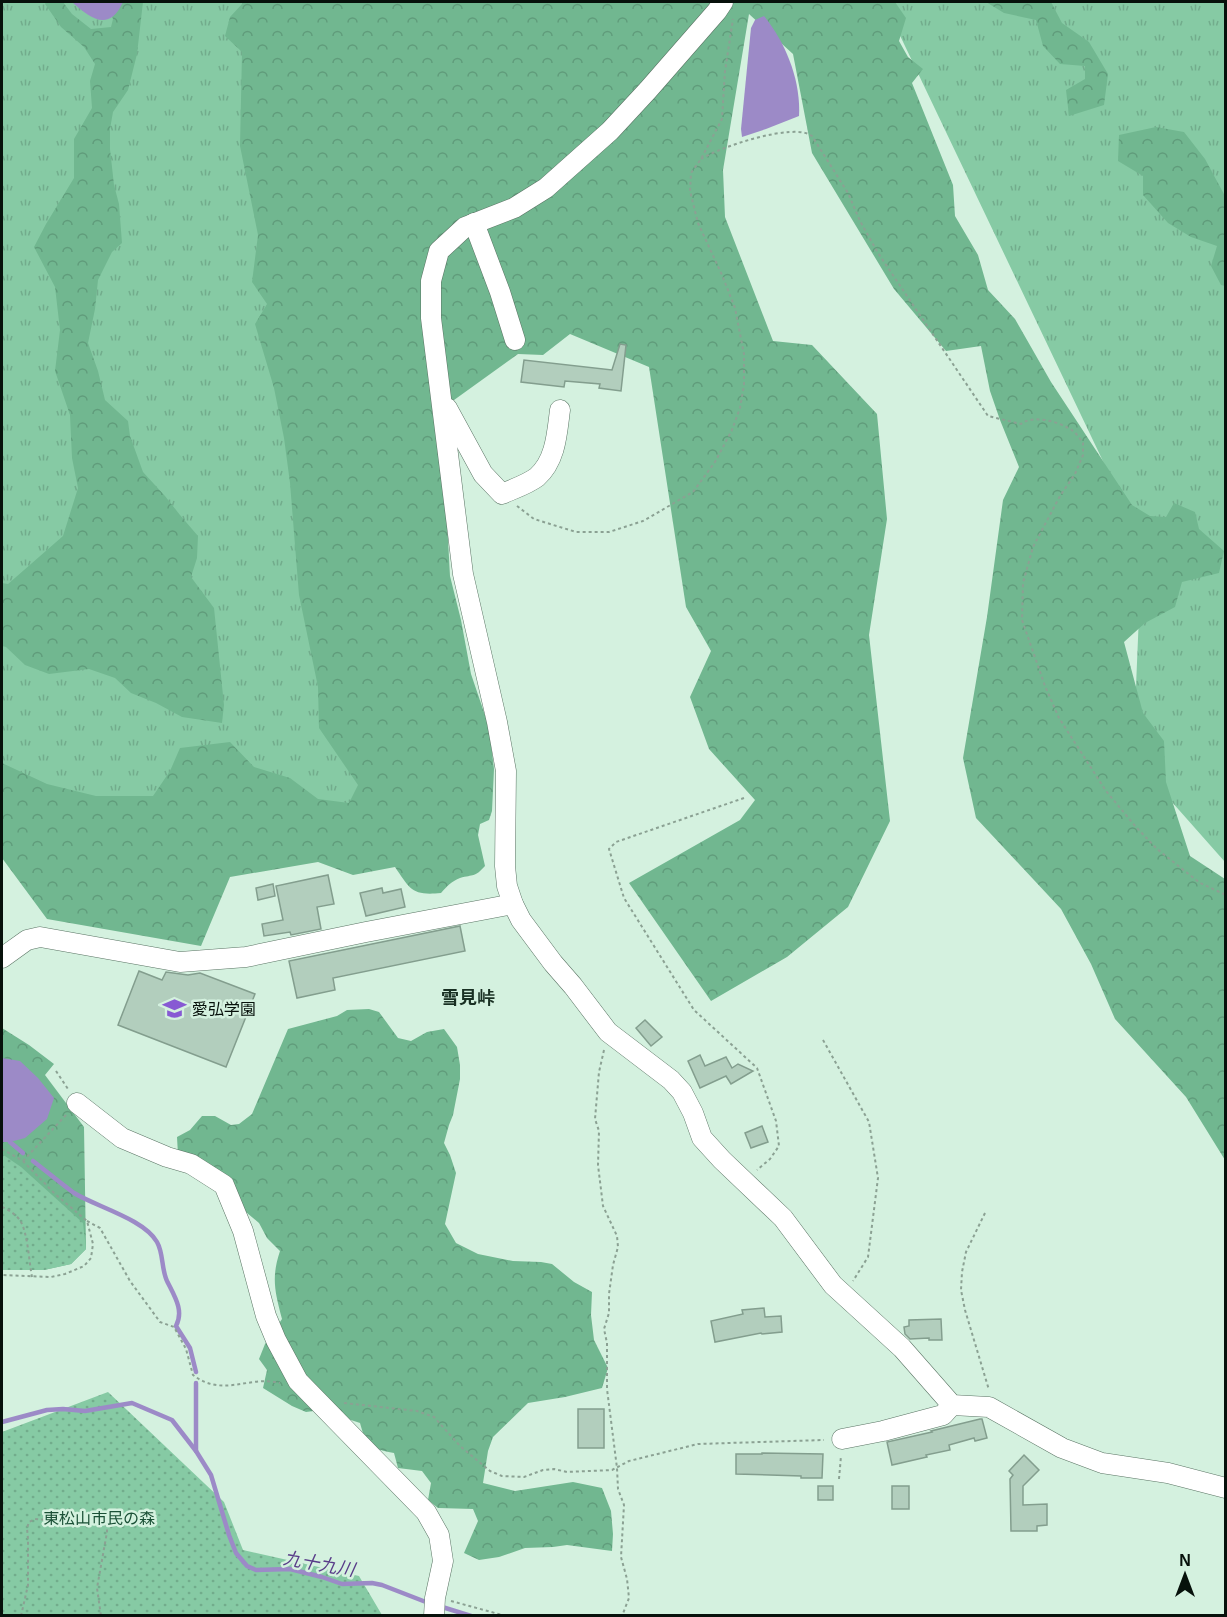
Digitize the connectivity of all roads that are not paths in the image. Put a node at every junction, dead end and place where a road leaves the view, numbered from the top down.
1 (729, 7) edge
2 (474, 222) junction
3 (515, 340) dead end
4 (441, 395) junction
5 (560, 410) dead end
6 (513, 904) junction
7 (2, 958) edge
8 (77, 1103) road end
9 (952, 1405) junction
10 (842, 1439) road end
11 (1226, 1488) edge
12 (435, 1605) edge

1 - 2 street
2 - 3 street
2 - 4 street
4 - 5 street
4 - 6 street
6 - 7 street
6 - 9 street
8 - 12 street
9 - 10 street
9 - 11 street

